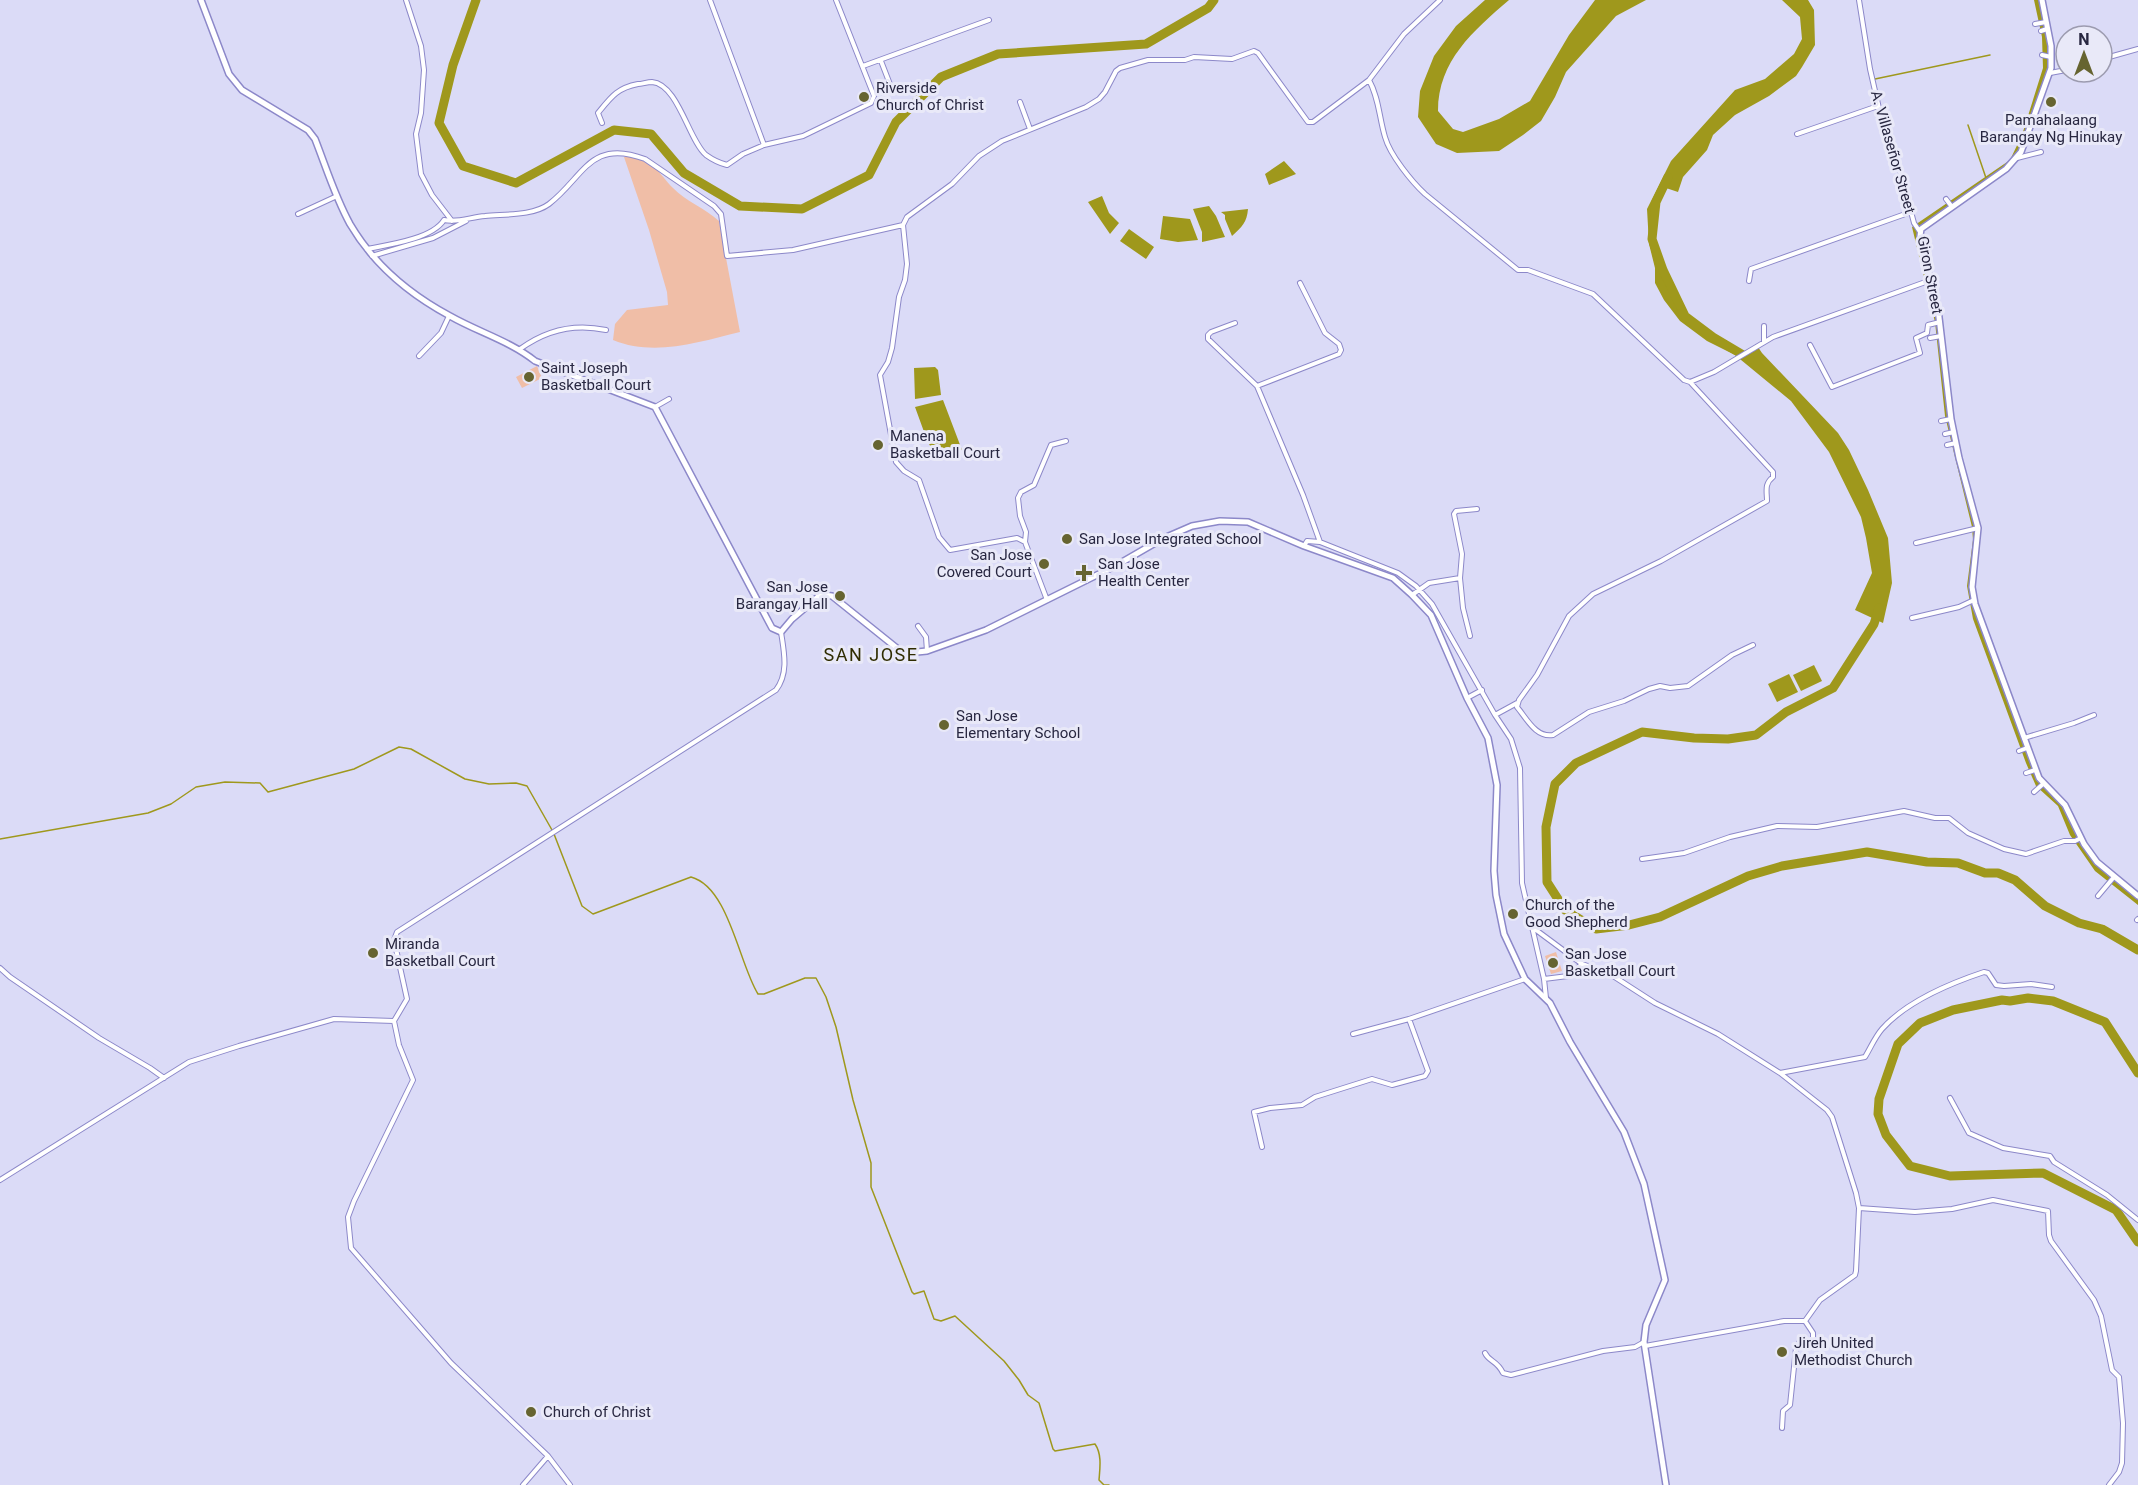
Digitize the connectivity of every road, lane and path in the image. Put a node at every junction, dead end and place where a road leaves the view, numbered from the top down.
1 (201, 0) edge
2 (406, 0) edge
3 (710, 0) edge
4 (836, 0) edge
5 (1440, 0) edge
6 (1859, 0) edge
7 (2042, 0) edge
8 (989, 20) dead end
9 (2138, 49) edge
10 (2042, 55) dead end
11 (2114, 56) edge
12 (2051, 57) junction
13 (881, 61) junction
14 (863, 66) junction
15 (2054, 72) edge
16 (2049, 73) junction
17 (1369, 80) junction
18 (893, 92) dead end
19 (1020, 102) dead end
20 (1878, 105) junction
21 (602, 123) dead end
22 (1030, 129) junction
23 (1797, 134) dead end
24 (764, 146) junction
25 (2041, 152) dead end
26 (2017, 158) junction
27 (337, 196) junction
28 (1911, 212) junction
29 (298, 214) dead end
30 (472, 218) junction
31 (453, 222) junction
32 (903, 225) junction
33 (1919, 230) junction
34 (367, 249) junction
35 (372, 256) junction
36 (1749, 281) dead end
37 (1928, 281) junction
38 (1300, 283) dead end
39 (449, 316) junction
40 (1938, 322) junction
41 (1235, 323) dead end
42 (1764, 326) dead end
43 (606, 330) dead end
44 (1940, 337) junction
45 (1930, 338) dead end
46 (1764, 342) junction
47 (1810, 345) dead end
48 (520, 349) junction
49 (419, 356) dead end
50 (1943, 357) junction
51 (1935, 359) dead end
52 (1690, 382) junction
53 (1257, 386) junction
54 (669, 399) dead end
55 (655, 407) junction
56 (1950, 419) junction
57 (1941, 421) dead end
58 (1953, 432) junction
59 (1945, 434) dead end
60 (1066, 441) dead end
61 (1955, 443) junction
62 (1947, 445) dead end
63 (1958, 458) junction
64 (1951, 459) dead end
65 (1960, 465) junction
66 (1953, 467) dead end
67 (1965, 485) junction
68 (1959, 487) dead end
69 (1972, 508) junction
70 (1477, 509) dead end
71 (1965, 510) dead end
72 (1975, 528) junction
73 (1025, 542) junction
74 (1320, 542) junction
75 (1916, 543) dead end
76 (1304, 546) junction
77 (1460, 578) junction
78 (1419, 589) junction
79 (1412, 595) junction
80 (1047, 600) junction
81 (1972, 601) junction
82 (1912, 618) dead end
83 (918, 626) dead end
84 (781, 632) junction
85 (1470, 636) dead end
86 (1753, 645) dead end
87 (927, 651) junction
88 (1482, 690) junction
89 (1467, 698) junction
90 (1518, 702) junction
91 (2094, 714) dead end
92 (1495, 715) junction
93 (2024, 738) junction
94 (2026, 749) junction
95 (2019, 751) dead end
96 (2034, 770) junction
97 (2026, 773) dead end
98 (2045, 787) junction
99 (2036, 791) dead end
100 (2043, 794) dead end
101 (2078, 839) junction
102 (1642, 859) dead end
103 (2114, 878) junction
104 (2121, 884) junction
105 (2116, 889) dead end
106 (2098, 896) dead end
107 (2134, 896) edge
108 (1532, 927) junction
109 (1582, 964) junction
110 (0, 968) edge
111 (1544, 979) junction
112 (1525, 980) junction
113 (2052, 987) dead end
114 (1546, 998) junction
115 (1408, 1019) junction
116 (394, 1022) junction
117 (1353, 1034) dead end
118 (1780, 1073) junction
119 (164, 1078) junction
120 (1950, 1098) dead end
121 (1262, 1147) dead end
122 (0, 1180) edge
123 (1859, 1208) junction
124 (2138, 1220) edge
125 (1805, 1321) junction
126 (1644, 1344) junction
127 (1485, 1353) dead end
128 (1782, 1428) dead end
129 (548, 1456) junction
130 (525, 1485) edge
131 (570, 1485) edge
132 (1666, 1485) edge
133 (2109, 1485) edge

1 - 27 street
2 - 31 street
3 - 24 street
4 - 14 street
5 - 17 street
6 - 20 street, A. Villaseñor Street
7 - 12 street, Giron Street
8 - 13 street
9 - 11 street
10 - 12 street
12 - 16 street, Giron Street
13 - 14 street
13 - 18 street
14 - 24 street
15 - 16 street
16 - 26 street, Giron Street
17 - 22 street
17 - 52 street
19 - 22 street
20 - 23 street
20 - 28 street, A. Villaseñor Street
21 - 24 street
22 - 32 street
25 - 26 street
26 - 33 street, Giron Street
27 - 29 street
27 - 34 street
28 - 33 street, A. Villaseñor Street
28 - 36 street
30 - 31 street
30 - 32 street
30 - 35 street
31 - 34 street
32 - 73 street
33 - 37 street, Giron Street
34 - 35 street
35 - 39 street
37 - 40 street, Giron Street
37 - 46 street
38 - 53 street
39 - 48 street
39 - 49 street
40 - 44 street, Giron Street
40 - 47 street
41 - 53 street
42 - 46 street
43 - 48 street
44 - 45 street
44 - 50 street, Giron Street
46 - 52 street
48 - 55 street
50 - 51 street
50 - 56 street, Giron Street
52 - 90 street
53 - 74 street
54 - 55 street
55 - 84 street
56 - 57 street
56 - 58 street, Giron Street
58 - 59 street
58 - 61 street, Giron Street
60 - 73 street
61 - 62 street
61 - 63 street, Giron Street
63 - 64 street
63 - 65 street, Giron Street
65 - 66 street
65 - 67 street, Giron Street
67 - 68 street
67 - 69 street, Giron Street
69 - 71 street
69 - 72 street, Giron Street
70 - 77 street
72 - 75 street
72 - 81 street, Giron Street
73 - 80 street
74 - 76 street
74 - 78 street
76 - 79 street
76 - 80 street
77 - 78 street
77 - 85 street
78 - 79 street
78 - 88 street
79 - 89 street
80 - 87 street
81 - 82 street
81 - 93 street, Giron Street
83 - 87 street
84 - 87 street
84 - 116 street
86 - 90 street
88 - 89 street
88 - 92 street
89 - 112 street
90 - 92 street
91 - 93 street
92 - 108 street
93 - 94 street, Giron Street
94 - 95 street
94 - 96 street, Giron Street
96 - 97 street
96 - 98 street, Giron Street
98 - 99 street
98 - 100 street
98 - 101 street, Giron Street
101 - 102 street
101 - 103 street, Giron Street
103 - 104 street, Giron Street
103 - 106 street
104 - 105 street
104 - 107 street, Giron Street
108 - 109 street
108 - 111 street
109 - 111 street
109 - 118 street
110 - 119 street
111 - 114 street
112 - 114 street
112 - 115 street
113 - 118 street
114 - 126 street
115 - 117 street
115 - 121 street
116 - 119 street
116 - 129 street
118 - 123 street
119 - 122 street
120 - 124 street
123 - 125 street
123 - 133 street
125 - 126 street
125 - 128 street
126 - 127 street
126 - 132 street
129 - 130 street
129 - 131 street

